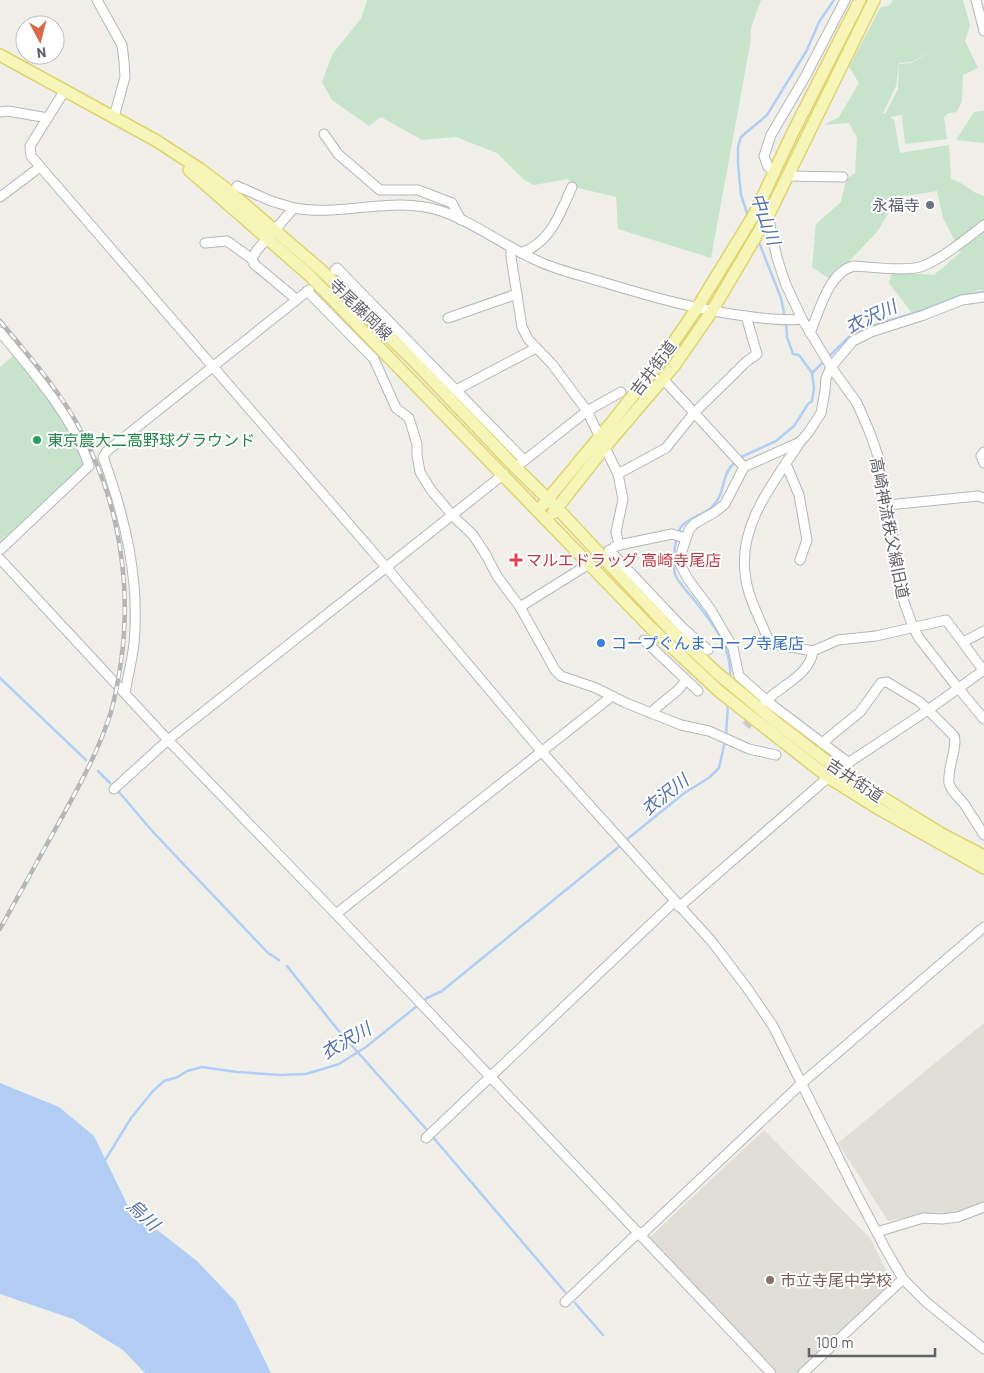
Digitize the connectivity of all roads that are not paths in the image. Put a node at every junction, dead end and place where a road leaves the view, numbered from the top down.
1 (97, 0) edge
2 (976, 0) edge
3 (873, 1) edge
4 (859, 2) edge
5 (844, 3) edge
6 (984, 31) edge
7 (0, 55) edge
8 (65, 90) junction
9 (0, 112) edge
10 (114, 117) junction
11 (48, 118) junction
12 (324, 134) dead end
13 (40, 166) junction
14 (775, 171) junction
15 (787, 176) junction
16 (843, 177) dead end
17 (237, 186) dead end
18 (572, 187) dead end
19 (0, 197) edge
20 (294, 208) junction
21 (768, 216) junction
22 (461, 220) junction
23 (984, 225) edge
24 (272, 234) junction
25 (204, 243) dead end
26 (511, 248) junction
27 (521, 253) junction
28 (252, 258) junction
29 (335, 270) dead end
30 (517, 294) junction
31 (984, 297) edge
32 (296, 299) junction
33 (697, 308) junction
34 (712, 311) junction
35 (746, 316) junction
36 (448, 318) dead end
37 (802, 319) junction
38 (0, 332) edge
39 (810, 333) junction
40 (536, 348) junction
41 (212, 367) junction
42 (831, 367) junction
43 (663, 379) junction
44 (456, 390) junction
45 (621, 392) dead end
46 (587, 411) junction
47 (694, 413) junction
48 (602, 442) junction
49 (800, 442) junction
50 (984, 452) edge
51 (984, 463) edge
52 (519, 464) junction
53 (786, 464) junction
54 (744, 467) junction
55 (504, 474) junction
56 (618, 474) junction
57 (984, 498) edge
58 (548, 499) junction
59 (888, 505) junction
60 (557, 508) junction
61 (538, 510) junction
62 (453, 516) junction
63 (548, 519) junction
64 (685, 538) junction
65 (619, 545) junction
66 (0, 550) edge
67 (605, 552) junction
68 (0, 559) edge
69 (800, 560) dead end
70 (589, 564) junction
71 (386, 567) junction
72 (520, 607) junction
73 (913, 627) junction
74 (984, 631) edge
75 (644, 640) dead end
76 (963, 642) junction
77 (708, 650) dead end
78 (813, 651) junction
79 (984, 670) edge
80 (686, 680) junction
81 (958, 688) junction
82 (698, 690) dead end
83 (125, 693) junction
84 (612, 696) junction
85 (766, 702) junction
86 (928, 710) junction
87 (650, 713) junction
88 (984, 719) edge
89 (168, 740) junction
90 (822, 743) junction
91 (542, 752) junction
92 (776, 755) dead end
93 (849, 763) junction
94 (833, 773) junction
95 (114, 789) dead end
96 (984, 835) edge
97 (984, 856) edge
98 (984, 868) edge
99 (677, 904) junction
100 (336, 914) junction
101 (984, 927) edge
102 (490, 1077) junction
103 (801, 1084) junction
104 (426, 1138) dead end
105 (984, 1207) edge
106 (877, 1232) junction
107 (640, 1233) junction
108 (903, 1279) junction
109 (565, 1302) dead end
110 (984, 1349) edge
111 (771, 1373) edge
112 (803, 1373) edge

1 - 10 street
2 - 6 street
3 - 15 main road
4 - 14 main road
5 - 14 street
7 - 8 main road, 寺尾藤岡線
8 - 10 main road, 寺尾藤岡線
8 - 11 street
9 - 11 street
10 - 24 main road, 寺尾藤岡線
11 - 13 street
12 - 22 street
13 - 19 street
13 - 41 street
14 - 33 main road, 吉井街道
15 - 16 street
15 - 21 main road
17 - 20 street
18 - 27 street
20 - 22 street
20 - 24 street
21 - 34 main road, 吉井街道
21 - 37 street, 高崎神流秩父線旧道
22 - 26 street
23 - 39 street
24 - 28 street
24 - 52 main road, 寺尾藤岡線
24 - 55 main road, 寺尾藤岡線
25 - 28 street
26 - 27 street
26 - 30 street
27 - 33 street
28 - 32 street
29 - 44 street
30 - 36 street
30 - 40 street
31 - 42 street
32 - 41 street
32 - 62 street
33 - 34 street
33 - 48 main road, 吉井街道
34 - 35 street
34 - 43 main road, 吉井街道
35 - 37 street
35 - 47 street
37 - 39 street, 高崎神流秩父線旧道
38 - 66 street
39 - 42 street, 高崎神流秩父線旧道
40 - 44 street
40 - 46 street
41 - 71 street
41 - 83 street
42 - 49 street
42 - 59 street, 高崎神流秩父線旧道
43 - 47 street
43 - 48 main road, 吉井街道
44 - 52 street
45 - 46 street
46 - 48 street
46 - 52 street
47 - 54 street
47 - 56 street
48 - 56 street
48 - 58 main road, 吉井街道
48 - 60 main road, 吉井街道
49 - 53 street
49 - 54 street
50 - 51 street
52 - 58 main road, 寺尾藤岡線
53 - 69 street
53 - 78 street
54 - 64 street
55 - 61 main road, 寺尾藤岡線
55 - 62 street
56 - 65 street
57 - 59 street
58 - 60 main road
58 - 61 main road, 吉井街道
59 - 73 street, 高崎神流秩父線旧道
60 - 63 main road, 吉井街道
60 - 67 main road
61 - 63 main road
62 - 71 street
62 - 72 street
63 - 70 main road
64 - 65 street
64 - 85 street
65 - 67 street
67 - 77 street
67 - 94 main road, 吉井街道
68 - 83 street
70 - 72 street
70 - 94 main road, 吉井街道
71 - 89 street
71 - 91 street
72 - 84 street
73 - 76 street
73 - 78 street
73 - 81 street, 高崎神流秩父線旧道
74 - 76 street
75 - 80 street
76 - 79 street
78 - 85 street
79 - 81 street
80 - 82 street
80 - 87 street
81 - 86 street
81 - 88 street, 高崎神流秩父線旧道
83 - 89 street
84 - 87 street
84 - 91 street
85 - 90 street
86 - 90 street
86 - 93 street
86 - 96 street
87 - 92 street
89 - 95 street
89 - 100 street
90 - 93 street
91 - 99 street
91 - 100 street
93 - 94 street
94 - 97 main road, 吉井街道
94 - 98 main road, 吉井街道
94 - 99 street
99 - 102 street
99 - 103 street
100 - 102 street
101 - 103 street
102 - 104 street
102 - 107 street
103 - 106 street
103 - 107 street
105 - 106 street
106 - 108 street
107 - 109 street
107 - 111 street
108 - 110 street
108 - 112 street

